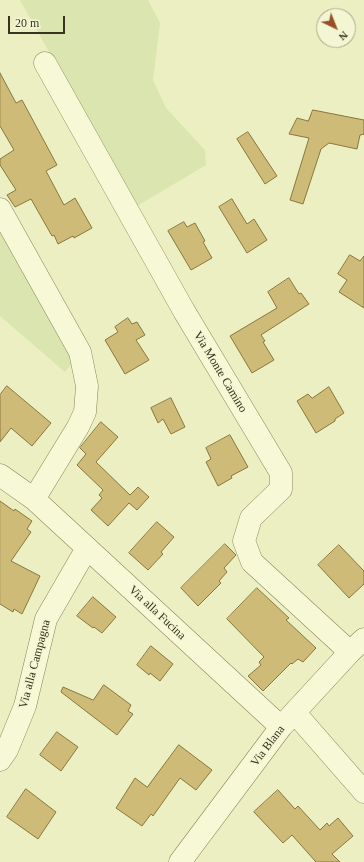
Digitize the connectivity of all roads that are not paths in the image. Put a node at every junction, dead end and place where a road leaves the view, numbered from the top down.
1 (45, 63) dead end
2 (0, 209) edge
3 (0, 475) edge
4 (34, 499) junction
5 (87, 548) junction
6 (357, 645) edge
7 (288, 720) junction
8 (0, 760) edge
9 (364, 792) edge
10 (180, 862) edge

1 - 6 street, Via Monte Camino
2 - 4 street
3 - 4 street, Via alla Fucina
4 - 5 street, Via alla Fucina
5 - 7 street, Via alla Fucina
5 - 8 street, Via alla Campagna
6 - 7 street, Via Blana
7 - 9 street, Via alla Fucina
7 - 10 street, Via Blana

